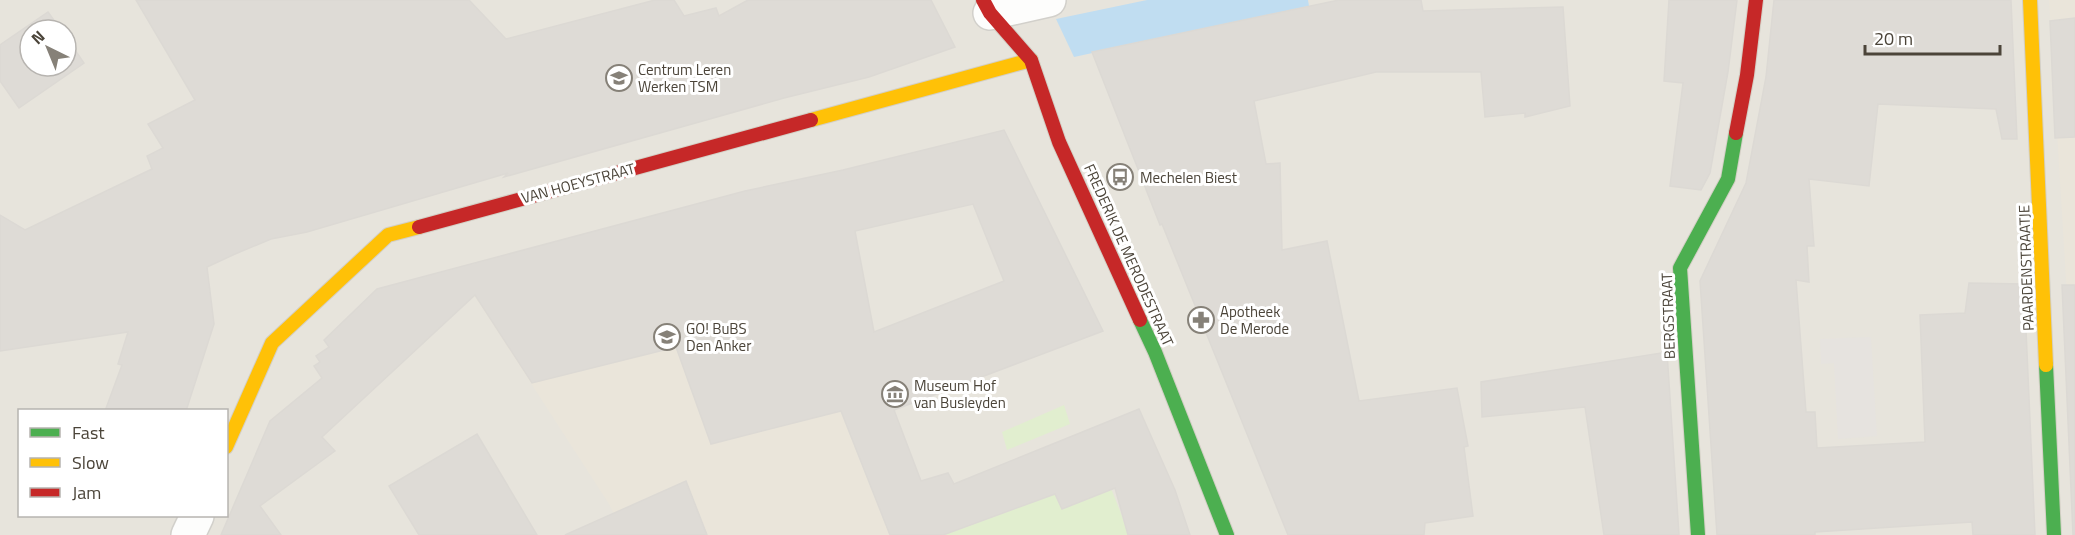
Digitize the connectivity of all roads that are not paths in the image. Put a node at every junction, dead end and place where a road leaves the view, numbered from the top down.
1 (1049, 0) edge
2 (1756, 0) edge
3 (2030, 0) edge
4 (986, 6) edge
5 (1031, 60) junction
6 (228, 442) edge
7 (197, 517) edge
8 (188, 535) edge
9 (1227, 535) edge
10 (1698, 535) edge
11 (2054, 535) edge

1 - 4 street
2 - 10 street, BERGSTRAAT
3 - 11 street, PAARDENSTRAATJE
4 - 5 street, FREDERIK DE MERODESTRAAT
5 - 6 street, VAN HOEYSTRAAT
5 - 9 street, FREDERIK DE MERODESTRAAT
7 - 8 street

